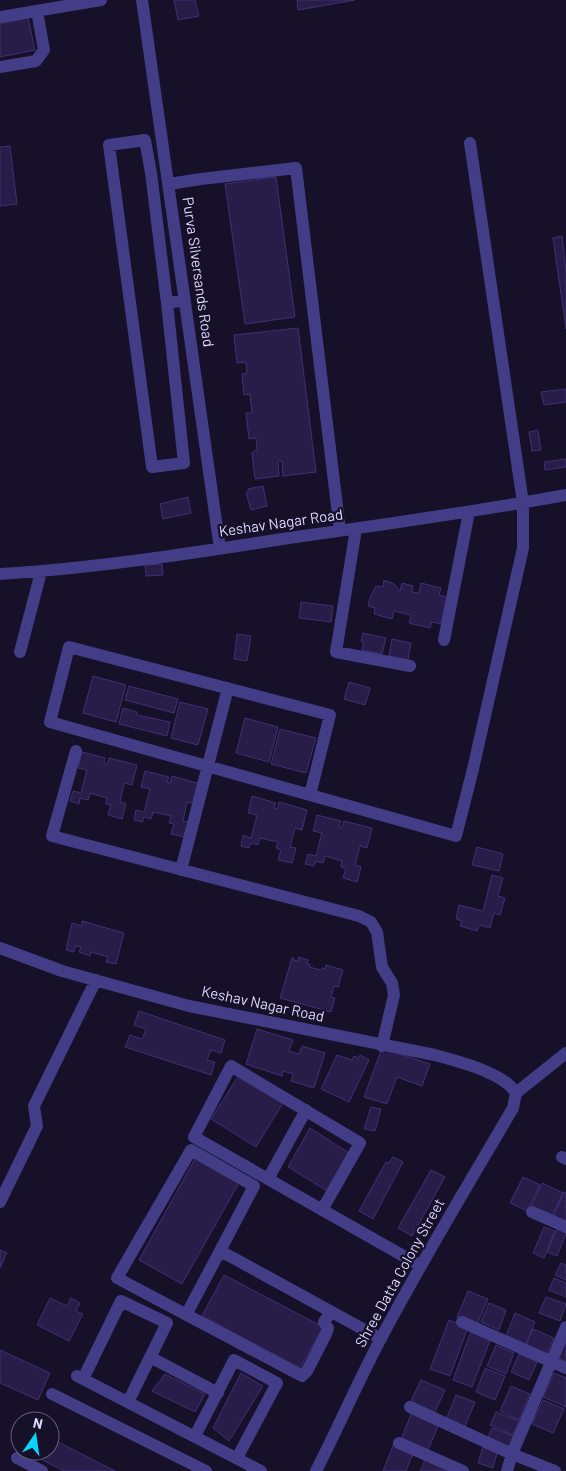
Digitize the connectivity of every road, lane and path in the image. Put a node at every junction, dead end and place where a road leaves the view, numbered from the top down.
1 (101, 0) edge
2 (142, 0) edge
3 (37, 11) junction
4 (0, 17) edge
5 (0, 66) edge
6 (470, 143) dead end
7 (169, 184) junction
8 (185, 300) junction
9 (167, 303) junction
10 (566, 495) edge
11 (523, 503) junction
12 (469, 512) junction
13 (356, 529) junction
14 (340, 531) junction
15 (220, 549) junction
16 (41, 572) junction
17 (0, 574) edge
18 (444, 640) dead end
19 (20, 652) dead end
20 (410, 666) dead end
21 (228, 688) junction
22 (76, 751) dead end
23 (208, 766) junction
24 (310, 795) junction
25 (181, 870) junction
26 (0, 948) edge
27 (96, 980) junction
28 (382, 1046) junction
29 (566, 1052) edge
30 (516, 1094) junction
31 (306, 1110) junction
32 (268, 1179) junction
33 (0, 1202) edge
34 (322, 1210) junction
35 (532, 1212) dead end
36 (566, 1227) edge
37 (220, 1251) junction
38 (421, 1266) junction
39 (331, 1312) junction
40 (186, 1315) junction
41 (462, 1322) dead end
42 (566, 1327) edge
43 (380, 1339) junction
44 (150, 1357) junction
45 (552, 1361) junction
46 (566, 1368) edge
47 (218, 1393) junction
48 (52, 1394) dead end
49 (128, 1402) junction
50 (410, 1407) dead end
51 (195, 1436) junction
52 (399, 1443) dead end
53 (512, 1454) junction
54 (237, 1458) junction
55 (23, 1461) edge
56 (42, 1471) edge
57 (206, 1471) edge
58 (262, 1471) edge
59 (316, 1471) edge
60 (463, 1471) edge
61 (507, 1471) edge
62 (555, 1471) edge

1 - 3 street
2 - 7 street, Purva Silversands Road
3 - 4 street
3 - 5 street
6 - 11 street
7 - 8 street, Purva Silversands Road
7 - 14 street
8 - 9 street
8 - 15 street, Purva Silversands Road
9 - 9 street
10 - 11 street, Keshav Nagar Road
11 - 12 street, Keshav Nagar Road
11 - 24 street
12 - 13 street, Keshav Nagar Road
12 - 18 street
13 - 14 street, Keshav Nagar Road
13 - 20 street
14 - 15 street, Keshav Nagar Road
15 - 16 street, Keshav Nagar Road
16 - 17 street, Keshav Nagar Road
16 - 19 street
21 - 23 street
21 - 23 street
21 - 24 street
22 - 25 street
23 - 24 street
23 - 25 street
25 - 28 street
26 - 27 street, Keshav Nagar Road
27 - 28 street, Keshav Nagar Road
27 - 33 street
28 - 30 street, Keshav Nagar Road
29 - 30 street
30 - 38 street, Shree Datta Colony Street
31 - 32 street
31 - 32 street
31 - 34 street
32 - 34 street
34 - 38 street
35 - 36 street
37 - 39 street
37 - 40 street
37 - 40 street
38 - 43 street, Shree Datta Colony Street
39 - 40 street
39 - 43 street
41 - 45 street
42 - 45 street
43 - 59 street, Shree Datta Colony Street
44 - 47 street
44 - 49 street
44 - 49 street
45 - 46 street
45 - 53 street
47 - 51 street
47 - 54 street
48 - 57 street
49 - 51 street
50 - 53 street
51 - 54 street
52 - 60 street
53 - 61 street
53 - 62 street
54 - 58 street
55 - 56 street

